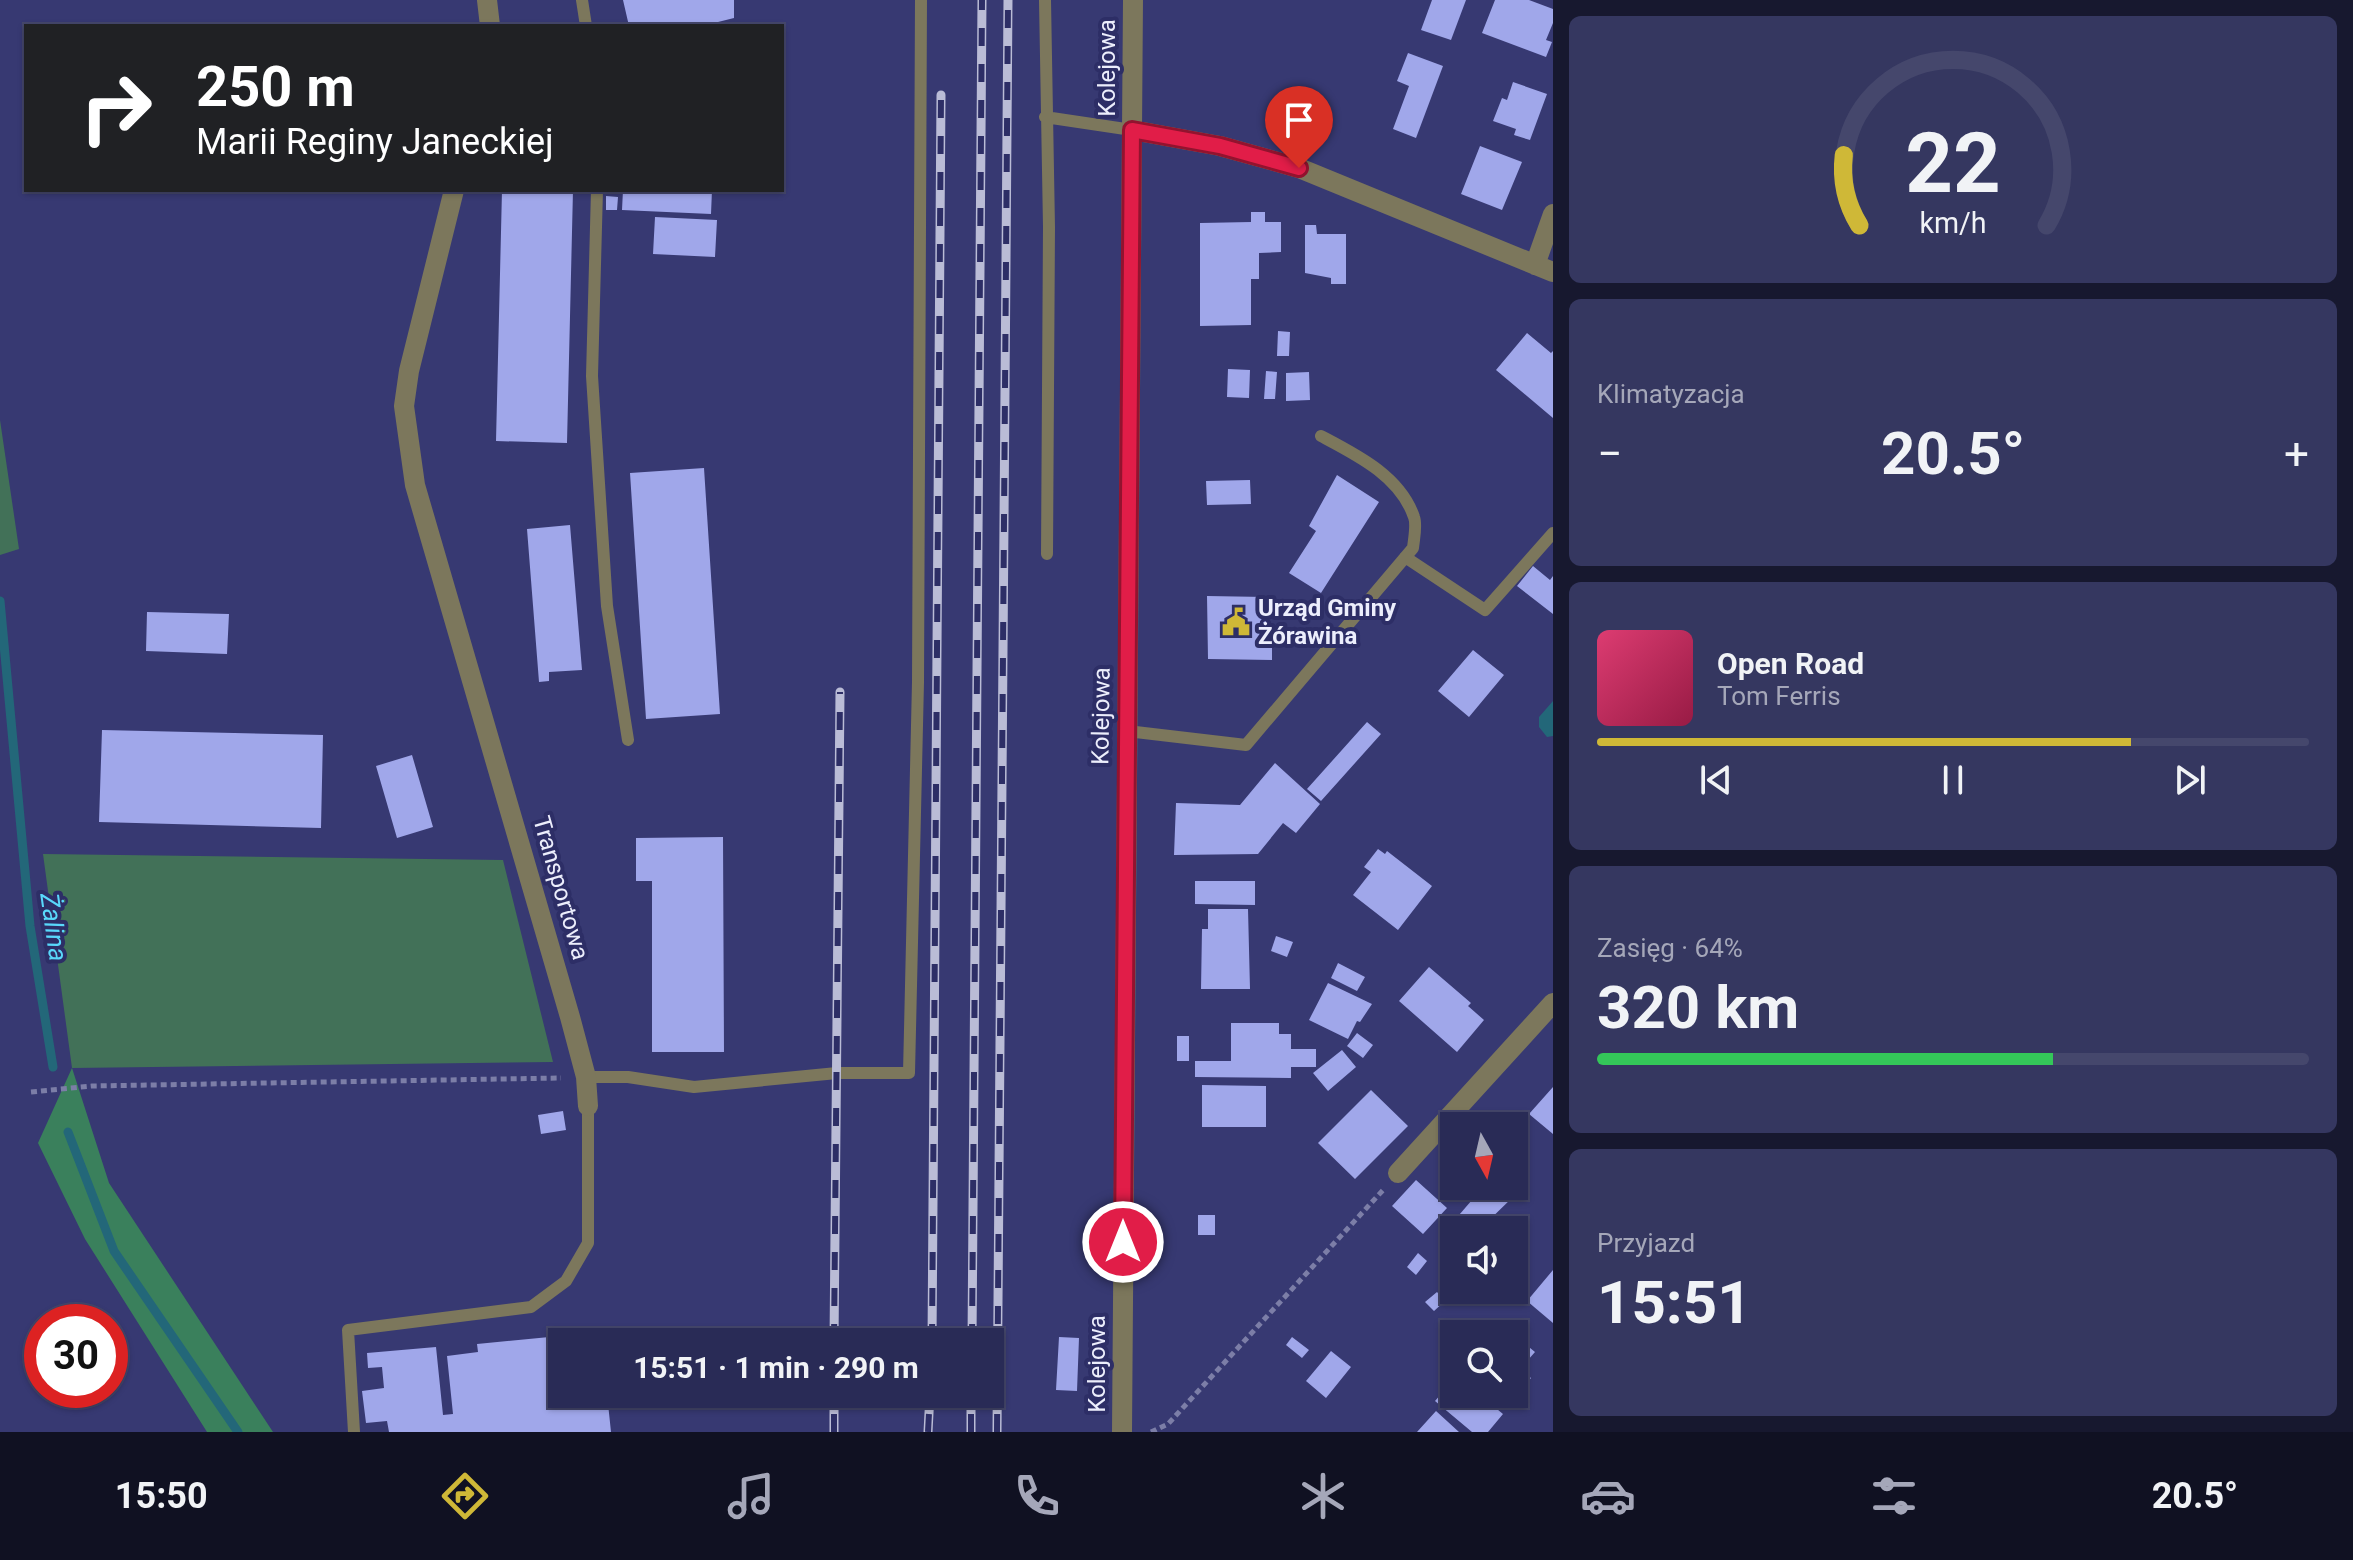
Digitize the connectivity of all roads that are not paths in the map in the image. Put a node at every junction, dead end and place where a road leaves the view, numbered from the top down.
1 (487, 0) edge
2 (582, 0) edge
3 (921, 0) edge
4 (1045, 0) edge
5 (1133, 0) edge
6 (490, 24) edge
7 (586, 24) edge
8 (1045, 117) junction
9 (1132, 130) junction
10 (454, 192) edge
11 (597, 192) edge
12 (1553, 214) edge
13 (1544, 269) edge
14 (1321, 436) dead end
15 (1553, 533) edge
16 (1047, 554) dead end
17 (1405, 557) junction
18 (1127, 731) junction
19 (628, 740) dead end
20 (1553, 1003) edge
21 (586, 1077) junction
22 (588, 1106) joint
23 (1398, 1173) road end
24 (354, 1432) edge
25 (1122, 1432) edge

1 - 6 street
2 - 7 lane
3 - 21 lane
4 - 8 lane
5 - 9 street, Kolejowa
8 - 9 lane
8 - 16 lane
9 - 13 street
9 - 18 street, Kolejowa
10 - 21 street, Transportowa
11 - 19 lane
12 - 13 street
14 - 17 lane
15 - 17 lane
17 - 18 lane
18 - 25 street, Kolejowa
20 - 23 street
21 - 22 street, Transportowa
22 - 24 lane, Transportowa

